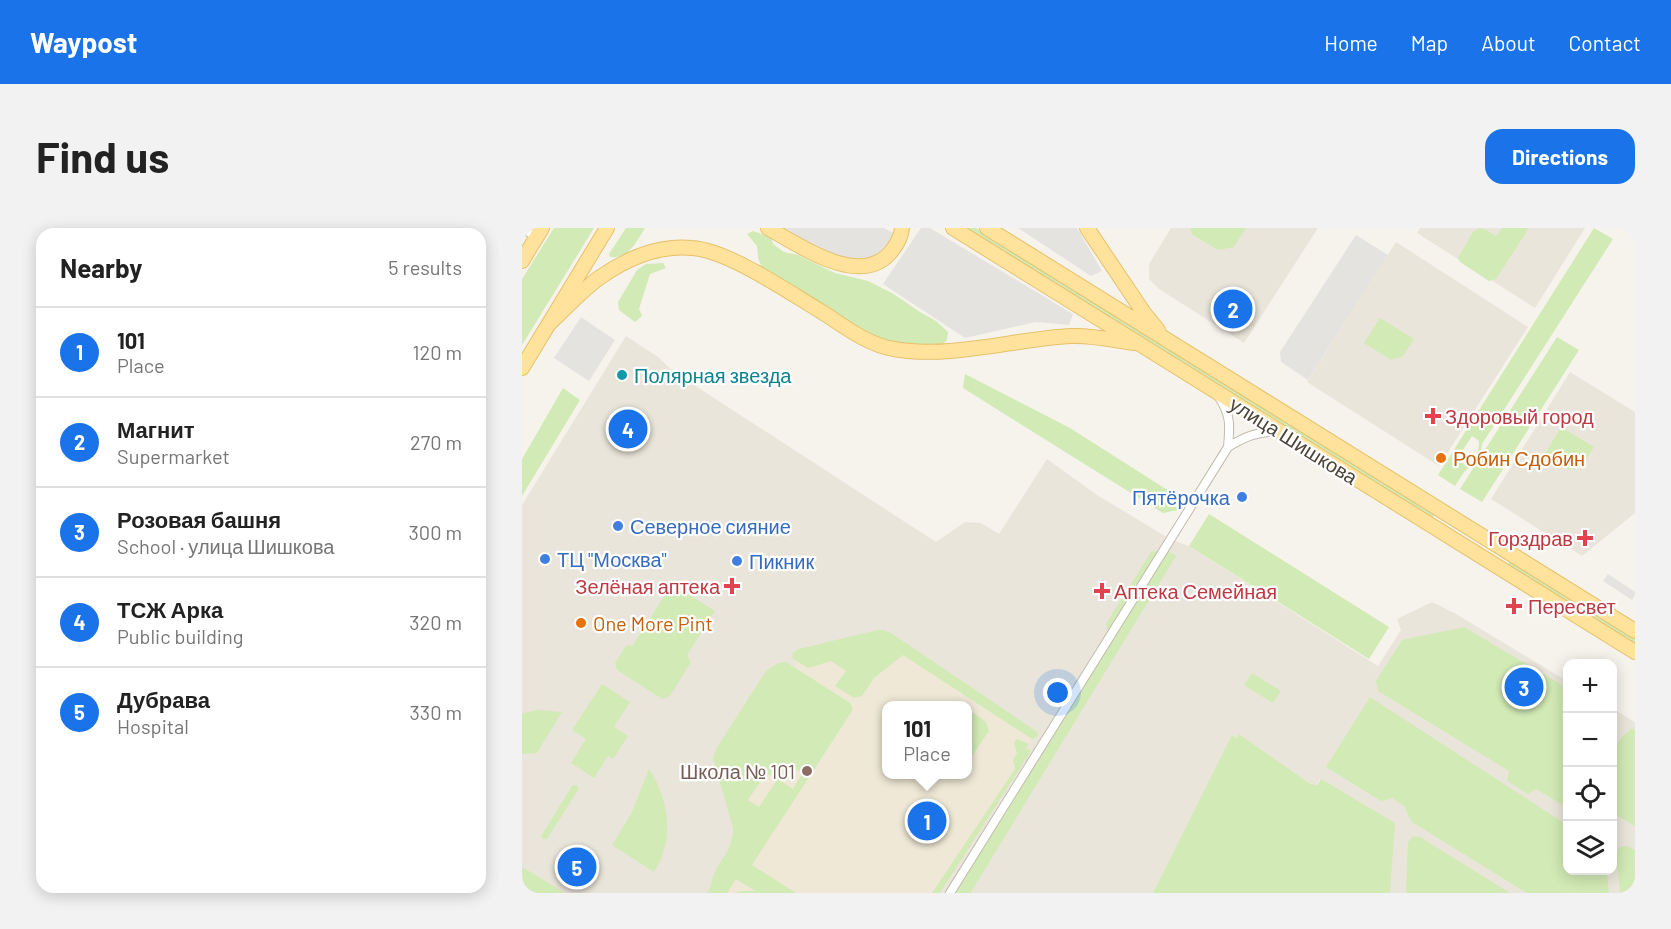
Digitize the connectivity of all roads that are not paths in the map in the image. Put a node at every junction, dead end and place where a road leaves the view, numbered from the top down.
1 (607, 228) edge
2 (768, 228) edge
3 (902, 228) edge
4 (953, 228) edge
5 (987, 228) edge
6 (1087, 228) edge
7 (522, 229) edge
8 (539, 232) edge
9 (522, 261) edge
10 (549, 324) junction
11 (1167, 341) junction
12 (1141, 344) junction
13 (522, 368) edge
14 (1216, 391) junction
15 (1280, 431) junction
16 (1228, 447) junction
17 (1444, 512) junction
18 (1435, 527) junction
19 (1508, 552) junction
20 (1499, 567) junction
21 (1635, 631) edge
22 (1635, 651) edge
23 (950, 893) edge

1 - 10 main road
2 - 3 main road
4 - 12 main road, улица Шишкова
5 - 11 main road, улица Шишкова
6 - 11 main road
7 - 8 street
8 - 9 main road
10 - 12 main road
10 - 13 main road
11 - 17 main road, улица Шишкова
12 - 14 main road, улица Шишкова
14 - 15 main road, улица Шишкова
14 - 16 street
15 - 16 street
15 - 18 main road, улица Шишкова
16 - 23 street
17 - 18 main road
17 - 19 main road, улица Шишкова
18 - 20 main road, улица Шишкова
19 - 20 main road
19 - 21 main road, улица Шишкова
20 - 22 main road, улица Шишкова

